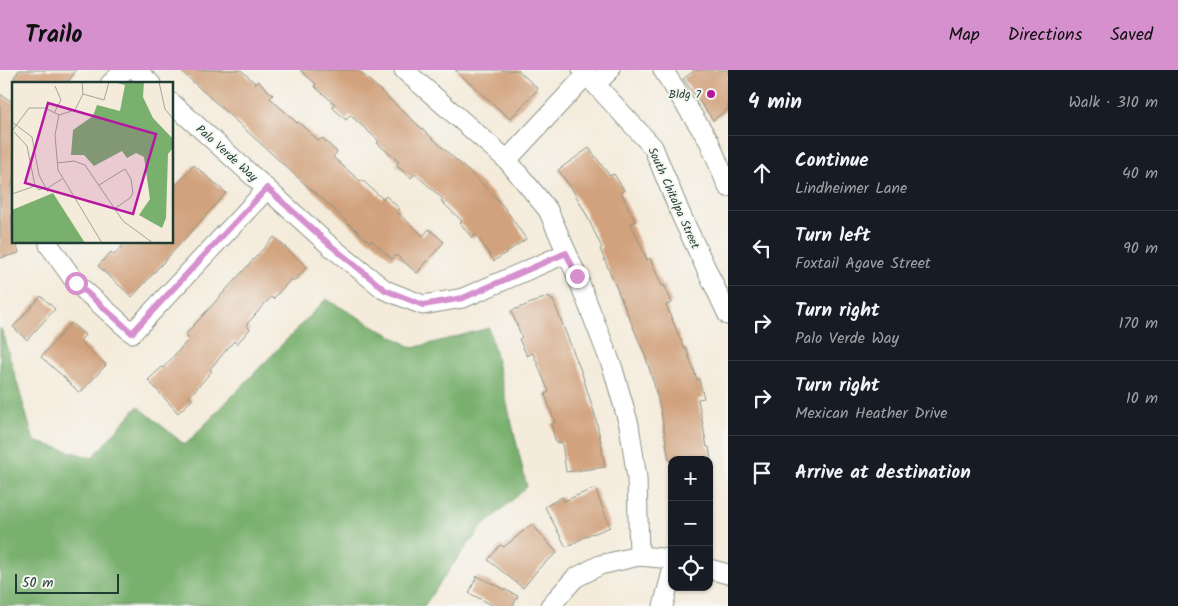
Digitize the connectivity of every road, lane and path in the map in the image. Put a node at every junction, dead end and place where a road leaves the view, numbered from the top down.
1 (125, 70) edge
2 (136, 70) edge
3 (404, 70) edge
4 (610, 70) edge
5 (663, 70) edge
6 (588, 76) edge
7 (112, 82) edge
8 (149, 82) edge
9 (174, 105) edge
10 (507, 160) junction
11 (728, 187) edge
12 (267, 188) junction
13 (49, 244) edge
14 (566, 253) junction
15 (728, 315) edge
16 (639, 556) junction
17 (668, 560) edge
18 (713, 570) edge
19 (728, 574) edge
20 (668, 587) edge
21 (550, 606) edge
22 (663, 606) edge

1 - 7 street
2 - 8 street
3 - 10 street
4 - 6 street
5 - 11 street
6 - 10 street
6 - 15 street, South Chitalpa Street
9 - 12 street, Palo Verde Way
10 - 14 street
12 - 13 street
12 - 14 street, Palo Verde Way
14 - 16 street
16 - 17 street
16 - 21 street
18 - 19 street
20 - 22 street

